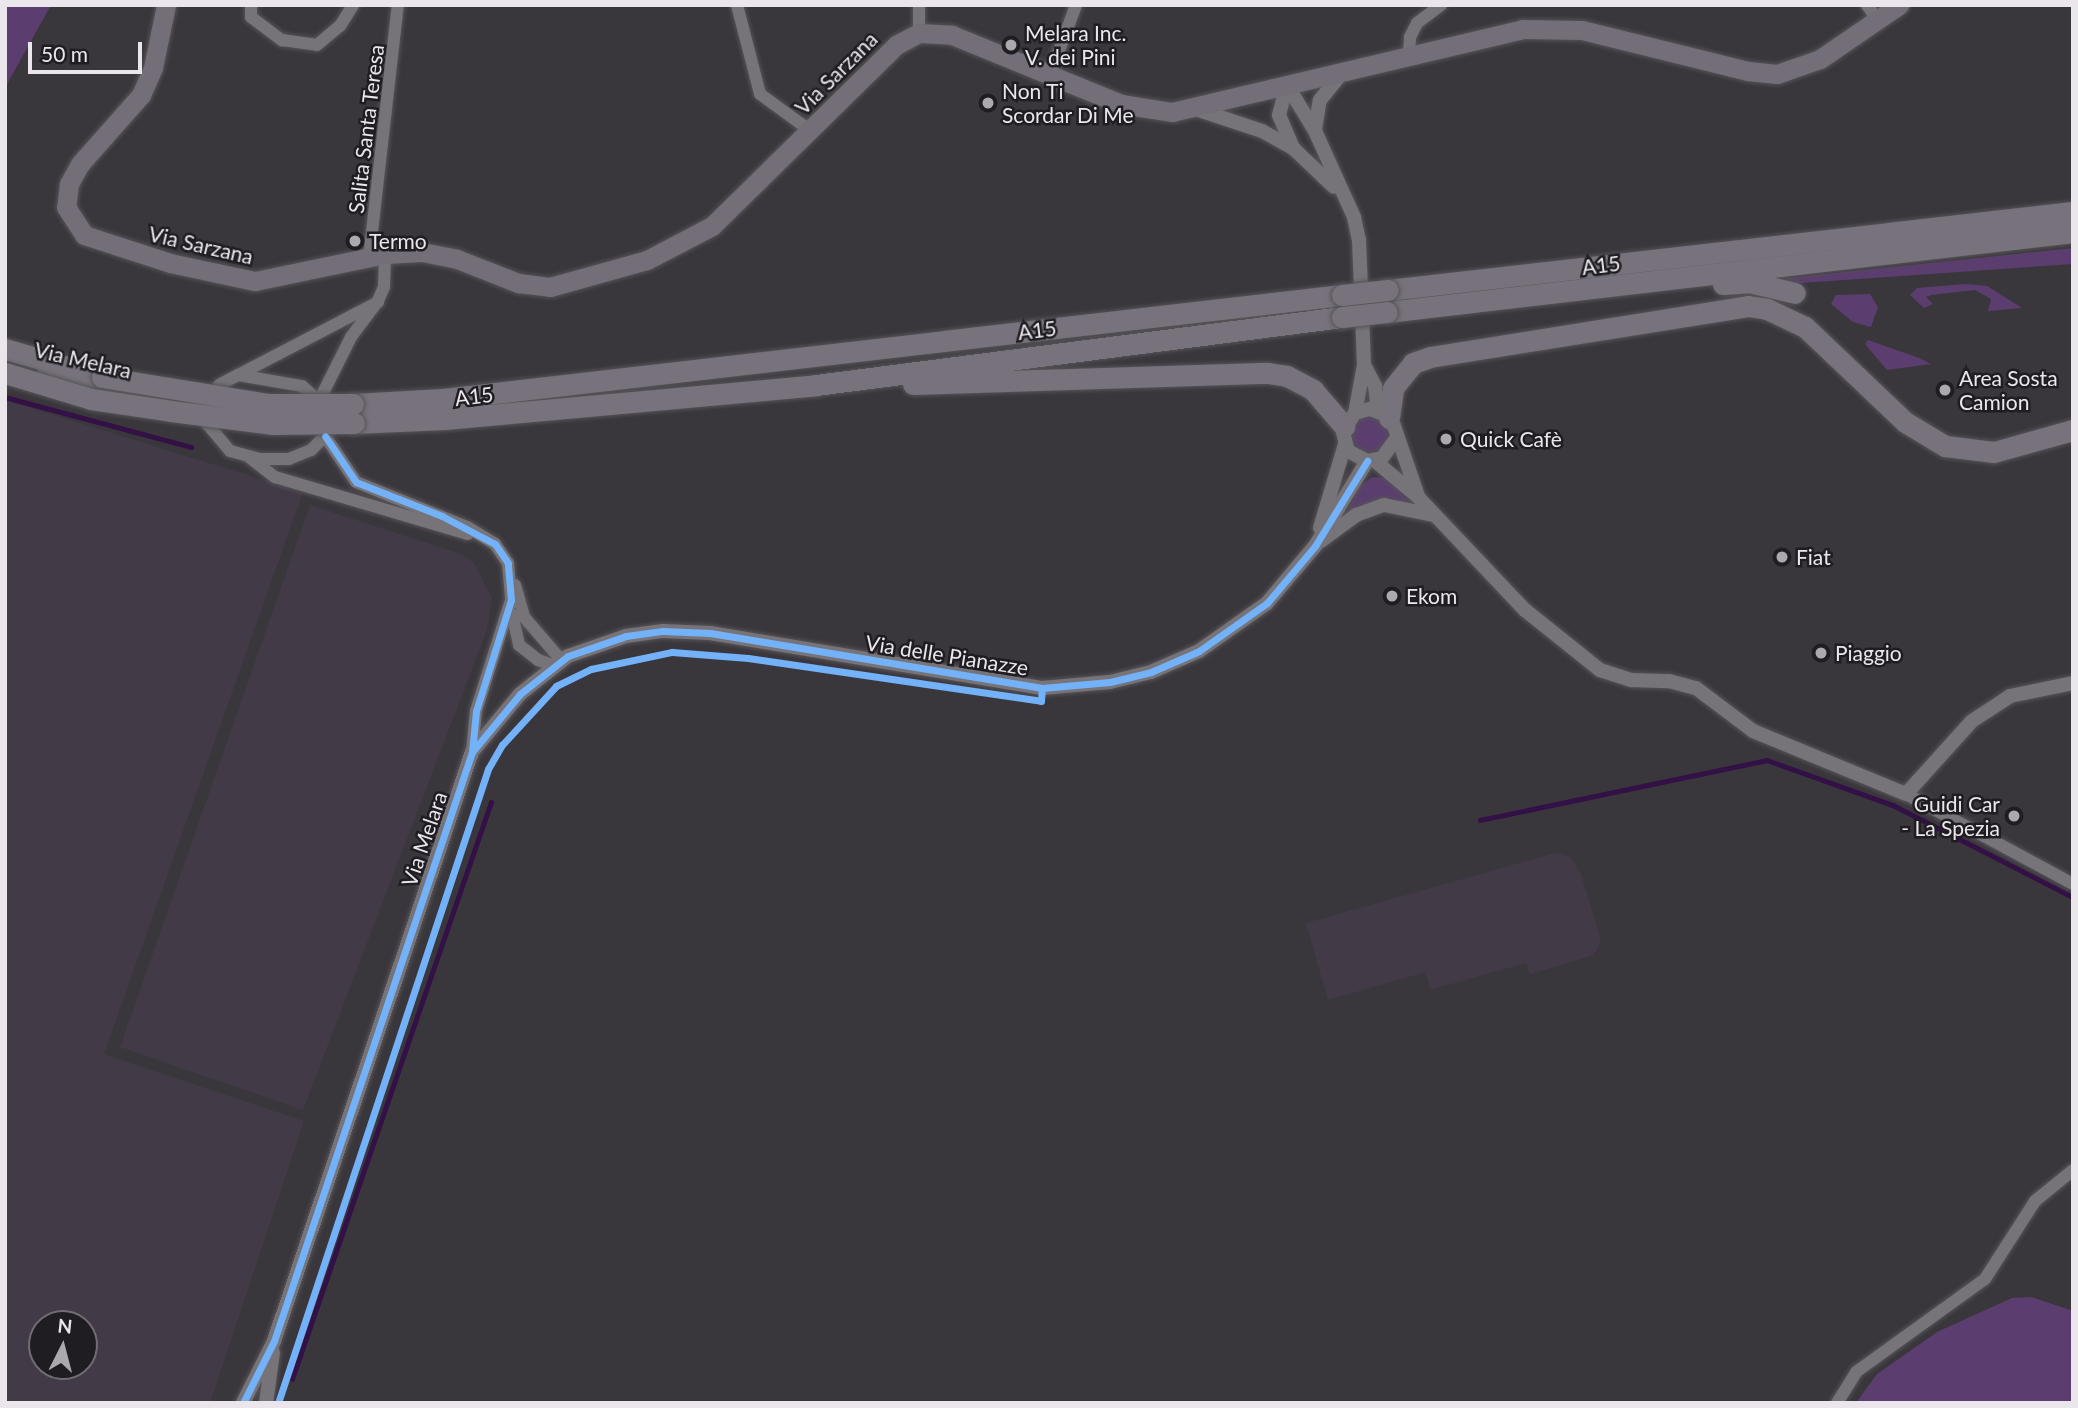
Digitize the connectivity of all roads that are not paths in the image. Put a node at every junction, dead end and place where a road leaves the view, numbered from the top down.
1 (166, 5) edge
2 (251, 5) edge
3 (353, 5) edge
4 (398, 5) edge
5 (737, 5) edge
6 (919, 5) edge
7 (1076, 5) edge
8 (1441, 5) edge
9 (1899, 5) edge
10 (1872, 12) edge
11 (919, 33) junction
12 (1409, 53) junction
13 (1346, 69) junction
14 (1050, 75) junction
15 (1287, 85) junction
16 (1196, 109) junction
17 (811, 131) junction
18 (1315, 131) junction
19 (1294, 149) junction
20 (1343, 195) junction
21 (2073, 212) edge
22 (2073, 232) edge
23 (377, 256) junction
24 (1557, 291) junction
25 (1795, 293) dead end
26 (378, 301) junction
27 (5, 349) edge
28 (5, 362) edge
29 (1364, 365) junction
30 (5, 373) edge
31 (238, 375) junction
32 (219, 385) junction
33 (816, 386) junction
34 (152, 397) junction
35 (318, 401) junction
36 (444, 409) junction
37 (353, 413) junction
38 (1384, 414) junction
39 (208, 425) junction
40 (1348, 428) junction
41 (2073, 430) edge
42 (325, 436) junction
43 (1395, 440) junction
44 (246, 455) junction
45 (1371, 461) junction
46 (1418, 497) junction
47 (1435, 516) junction
48 (483, 538) junction
49 (1315, 546) junction
50 (511, 572) junction
51 (510, 600) junction
52 (559, 663) junction
53 (2073, 683) edge
54 (472, 752) junction
55 (1906, 794) junction
56 (2073, 884) edge
57 (2073, 1170) edge
58 (274, 1341) junction
59 (243, 1403) edge
60 (266, 1403) edge
61 (1837, 1403) edge

1 - 23 main road, Via Sarzana
2 - 3 street, Salita Santa Teresa
4 - 23 street, Salita Santa Teresa
5 - 17 street
6 - 11 street
7 - 14 street
8 - 12 street
9 - 10 main road
10 - 12 main road
11 - 14 main road
11 - 17 main road, Via Sarzana
12 - 13 main road
13 - 15 main road
13 - 18 street
14 - 16 main road
15 - 16 main road
15 - 18 street, Via delle Pianazze
15 - 19 street, Via delle Pianazze
16 - 19 street, Via delle Pianazze
17 - 23 main road, Via Sarzana
18 - 20 street, Via delle Pianazze
19 - 20 street, Via delle Pianazze
20 - 29 street, Via delle Pianazze
21 - 36 highway, A15, bridge
22 - 24 highway, A15
23 - 26 street, Salita Santa Teresa
24 - 25 highway
24 - 33 highway, A15, bridge
26 - 31 street
26 - 35 street
27 - 37 highway, A15 / A15, bridge
28 - 34 street, Via Melara
29 - 38 street, Via delle Pianazze
29 - 40 street, Via delle Pianazze
30 - 37 highway, A15 / A15, bridge
31 - 32 street
31 - 35 street
32 - 34 street, Via Melara
32 - 39 street
33 - 36 highway, A15
33 - 40 highway
34 - 39 street, Via Melara
35 - 42 street
36 - 37 highway, A15 / A15
38 - 40 street
38 - 41 highway
38 - 43 street
39 - 44 street
40 - 45 street
40 - 49 street, Via delle Pianazze
42 - 44 street
42 - 48 street
43 - 45 street
43 - 46 street
44 - 48 street
45 - 46 street
45 - 49 street, Via delle Pianazze
46 - 47 street
47 - 49 street, Via delle Pianazze
47 - 55 street
48 - 50 street
49 - 52 street, Via delle Pianazze
50 - 51 street, Via Melara
50 - 52 street
51 - 52 street
51 - 54 street, Via Melara
52 - 54 street, Via delle Pianazze
53 - 55 street
54 - 58 street, Via Melara
55 - 56 street
57 - 61 street
58 - 59 street
58 - 60 street

